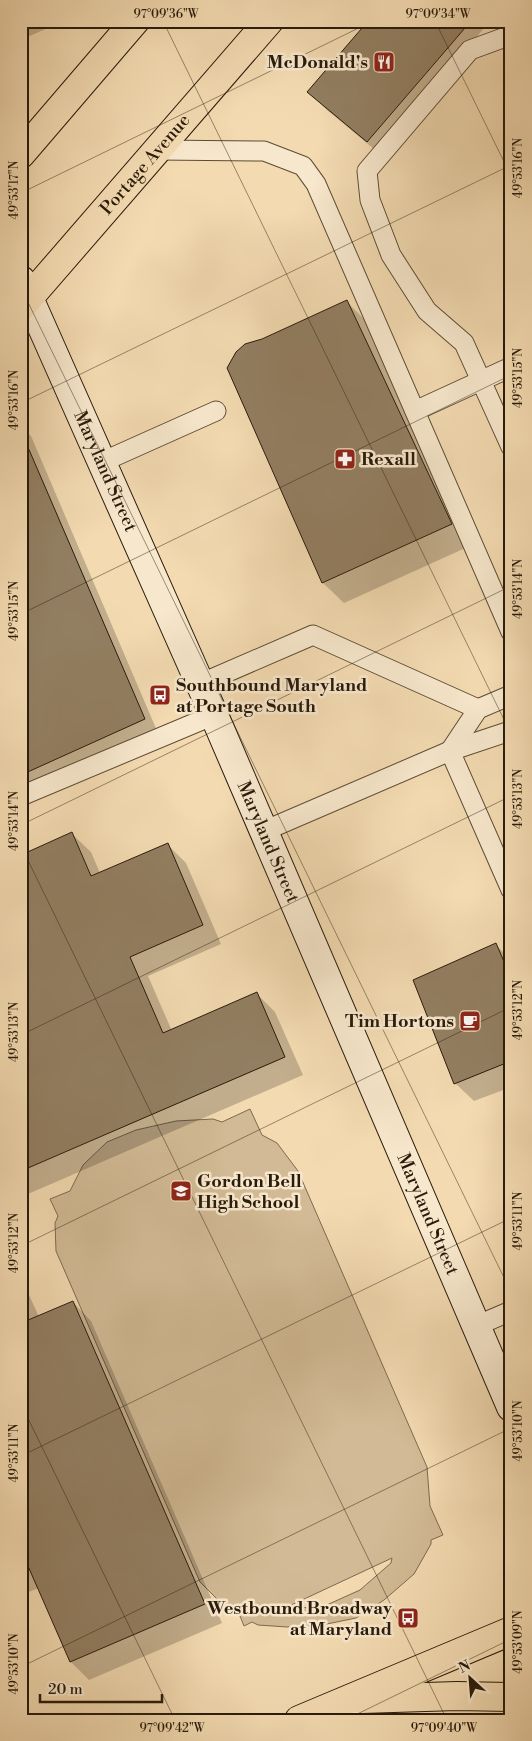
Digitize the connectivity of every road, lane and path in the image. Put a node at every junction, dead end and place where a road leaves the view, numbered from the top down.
1 (135, 21) edge
2 (269, 21) edge
3 (511, 36) edge
4 (158, 150) junction
5 (21, 154) edge
6 (24, 295) edge
7 (511, 367) edge
8 (481, 380) junction
9 (216, 411) dead end
10 (415, 411) junction
11 (511, 447) edge
12 (102, 462) junction
13 (511, 632) edge
14 (200, 684) junction
15 (511, 695) edge
16 (478, 710) junction
17 (214, 715) junction
18 (511, 734) edge
19 (450, 752) junction
20 (21, 796) edge
21 (264, 832) junction
22 (511, 890) edge
23 (511, 1311) edge
24 (476, 1326) junction
25 (511, 1407) edge
26 (511, 1631) edge
27 (511, 1698) edge
28 (350, 1710) edge
29 (299, 1720) edge

1 - 5 main road
2 - 4 main road, Portage Avenue
3 - 8 lane
4 - 6 main road, Portage Avenue
4 - 10 lane
6 - 12 main road, Maryland Street
7 - 8 lane
8 - 10 lane
8 - 11 lane
9 - 12 lane
10 - 13 lane
12 - 14 main road, Maryland Street
14 - 16 lane
14 - 17 main road, Maryland Street
15 - 16 lane
16 - 19 lane
17 - 20 lane
17 - 21 main road, Maryland Street
18 - 19 lane
19 - 21 lane
19 - 22 lane
21 - 24 main road, Maryland Street
23 - 24 lane
24 - 25 main road, Maryland Street
26 - 28 main road
27 - 28 main road
28 - 29 main road

